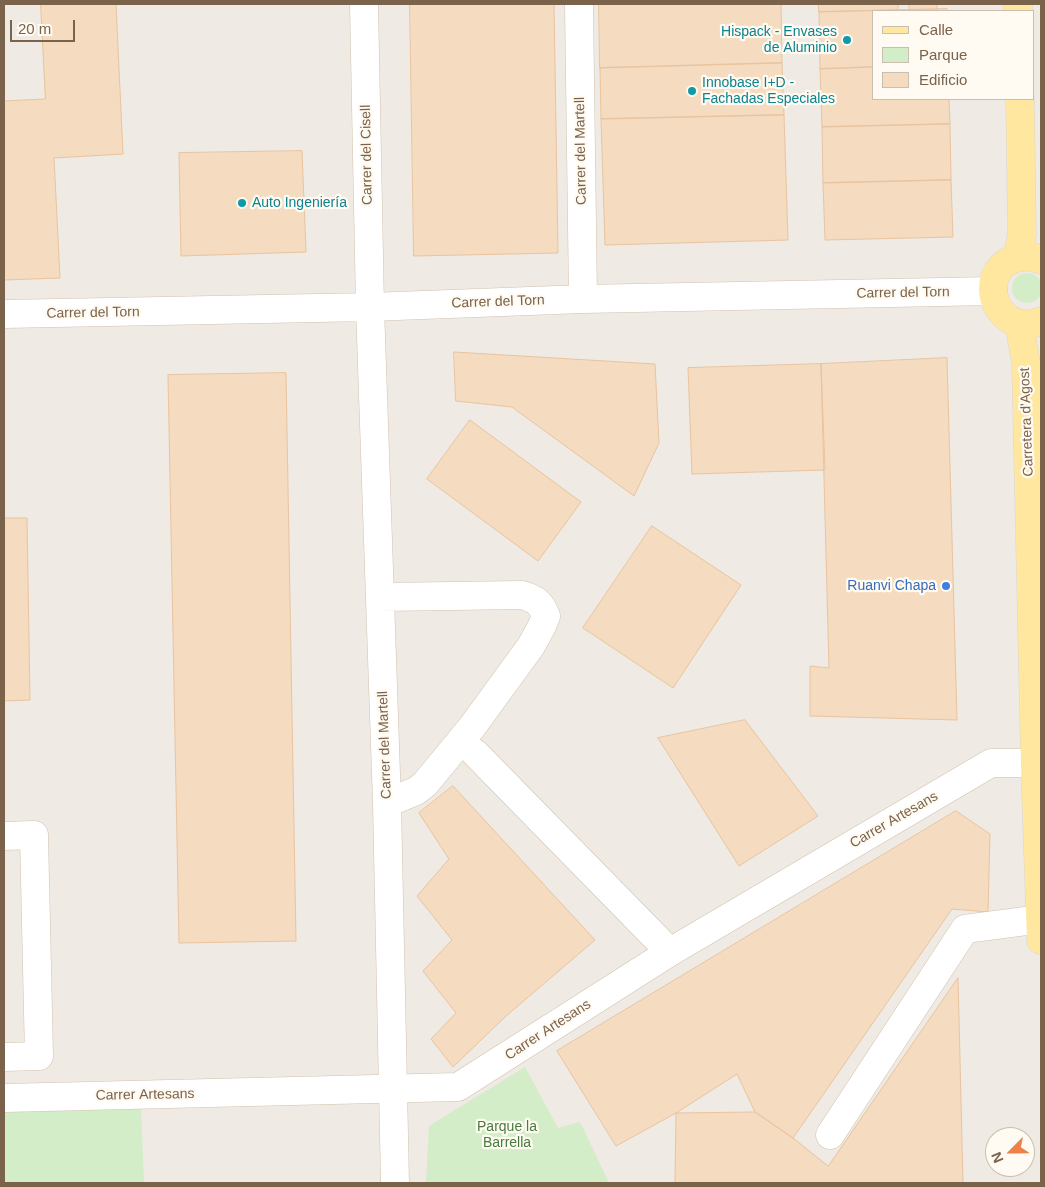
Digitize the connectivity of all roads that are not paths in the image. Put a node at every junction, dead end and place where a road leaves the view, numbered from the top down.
1 (364, 4) edge
2 (579, 4) edge
3 (1020, 100) edge
4 (1029, 259) edge
5 (993, 291) junction
6 (583, 299) junction
7 (370, 307) junction
8 (4, 314) edge
9 (1030, 322) edge
10 (381, 597) junction
11 (475, 753) dead end
12 (1035, 764) junction
13 (387, 803) junction
14 (4, 836) edge
15 (1041, 919) edge
16 (1041, 940) edge
17 (670, 952) junction
18 (4, 1057) edge
19 (393, 1089) junction
20 (4, 1098) edge
21 (830, 1136) dead end
22 (395, 1183) edge

1 - 7 street, Carrer del Cisell
2 - 6 street, Carrer del Martell
3 - 4 main road
4 - 5 main road
5 - 6 street, Carrer del Torn
5 - 9 main road
6 - 7 street, Carrer del Torn
7 - 8 street, Carrer del Torn
7 - 10 street, Carrer del Martell
9 - 12 main road, Carretera d'Agost
10 - 13 street, Carrer del Martell
10 - 13 street
11 - 17 street
12 - 15 main road, Carretera d'Agost
12 - 17 street, Carrer Artesans
13 - 19 street, Carrer del Martell
14 - 18 street
15 - 16 main road, Carretera d'Agost
15 - 21 street
17 - 19 street, Carrer Artesans
19 - 20 street, Carrer Artesans
19 - 22 street, Carrer del Martell

